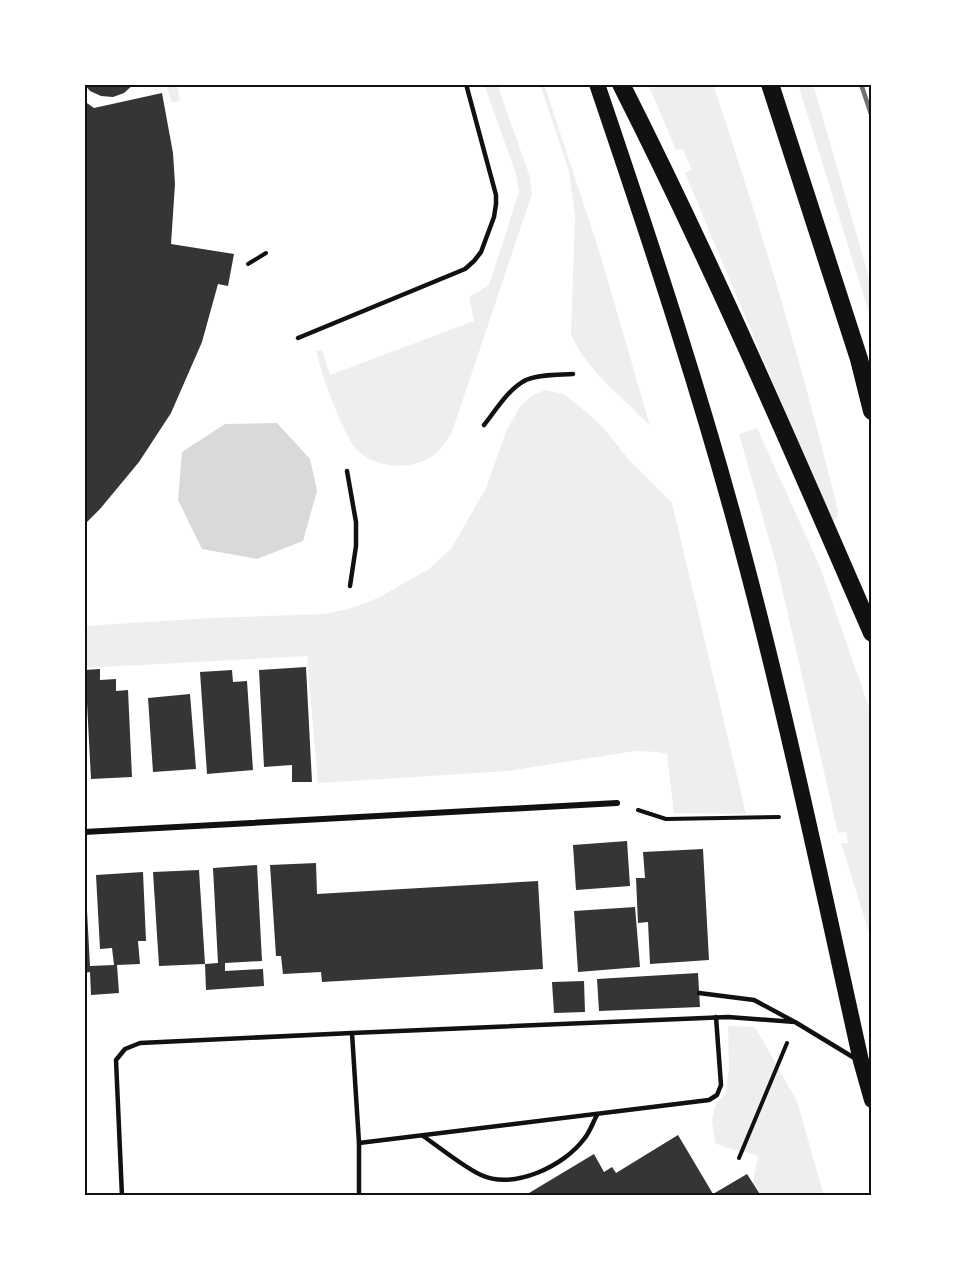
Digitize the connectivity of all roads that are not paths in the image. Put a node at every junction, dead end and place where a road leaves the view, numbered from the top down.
1 (466, 84) edge
2 (597, 84) edge
3 (621, 84) edge
4 (770, 84) edge
5 (298, 338) dead end
6 (573, 374) dead end
7 (872, 411) edge
8 (484, 425) dead end
9 (347, 471) dead end
10 (350, 586) dead end
11 (872, 633) edge
12 (618, 803) road end
13 (84, 832) edge
14 (699, 993) dead end
15 (716, 1017) junction
16 (795, 1022) junction
17 (352, 1033) junction
18 (861, 1061) junction
19 (872, 1100) edge
20 (597, 1114) junction
21 (423, 1136) junction
22 (359, 1143) junction
23 (122, 1196) edge
24 (359, 1196) edge

1 - 5 lane
2 - 18 highway
3 - 11 highway
4 - 7 highway
6 - 8 lane
9 - 10 lane
12 - 13 street
14 - 16 lane
15 - 16 lane
15 - 17 lane
15 - 20 lane
16 - 18 lane
17 - 22 lane
17 - 23 lane
18 - 19 highway
20 - 21 lane
20 - 21 lane
21 - 22 lane
22 - 24 lane

